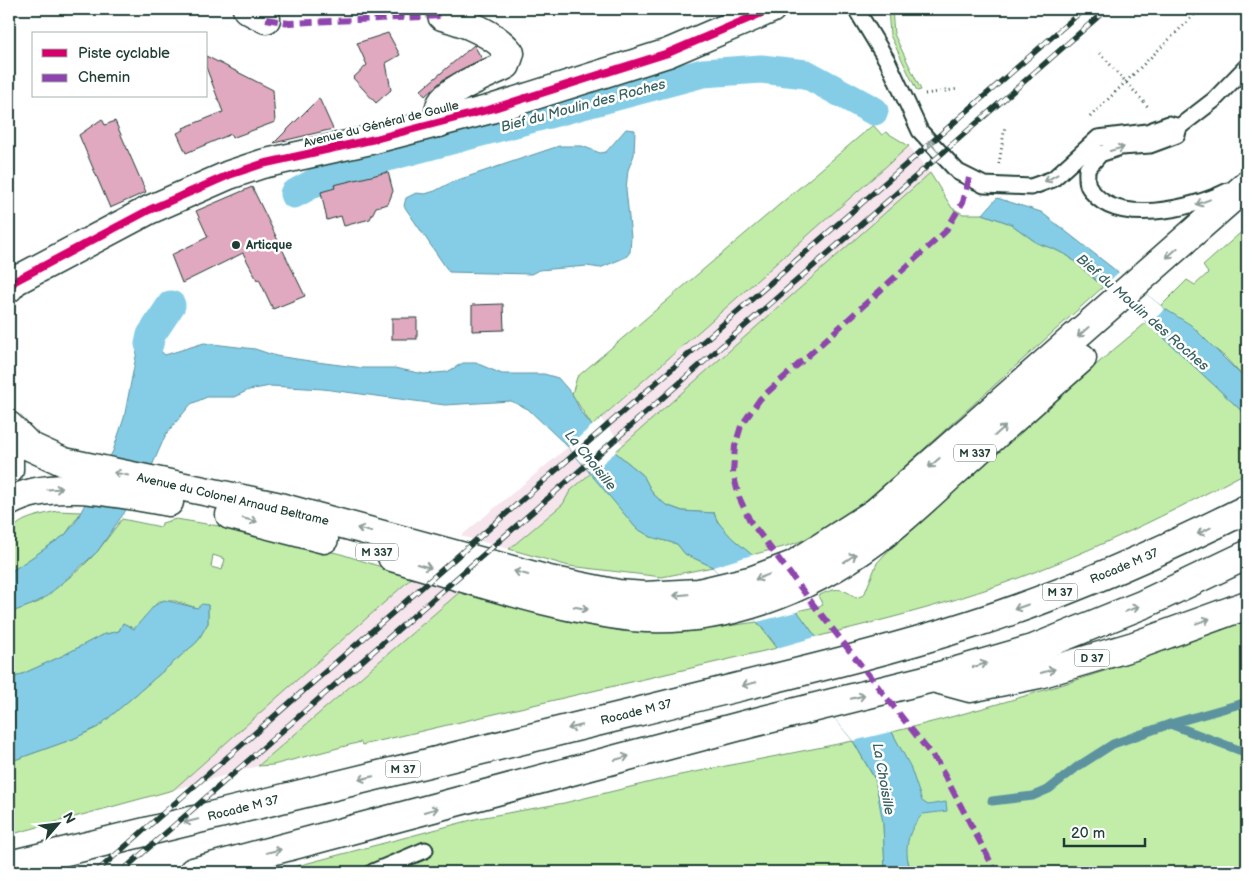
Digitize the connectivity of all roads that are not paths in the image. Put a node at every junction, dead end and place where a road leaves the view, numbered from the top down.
1 (771, 9) edge
2 (856, 9) edge
3 (442, 16) dead end
4 (1247, 66) edge
5 (439, 123) junction
6 (1179, 127) junction
7 (1247, 181) edge
8 (1247, 185) edge
9 (1247, 210) edge
10 (9, 288) edge
11 (1135, 298) junction
12 (9, 426) edge
13 (9, 443) edge
14 (9, 470) edge
15 (9, 502) edge
16 (1247, 509) edge
17 (1247, 555) edge
18 (737, 596) junction
19 (1247, 605) edge
20 (933, 678) junction
21 (425, 850) dead end
22 (9, 865) edge
23 (193, 872) edge
24 (373, 872) edge

1 - 5 main road, Avenue du Général de Gaulle
6 -> 2 lane
3 - 5 main road
4 - 6 lane
5 - 10 main road, Avenue du Général de Gaulle
7 -> 6 lane
8 -> 11 main road, Avenue du Colonel Arnaud Beltrame / M 337
9 - 11 main road, Avenue du Colonel Arnaud Beltrame / M 337
11 - 18 main road, Avenue du Colonel Arnaud Beltrame / M 337
18 -> 12 main road, Avenue du Colonel Arnaud Beltrame / M 337
13 - 14 main road
15 -> 18 main road, Avenue du Colonel Arnaud Beltrame / M 337
16 -> 22 main road, Rocade M 37 / M 37
20 -> 17 main road
20 -> 19 main road, D 37
23 -> 20 main road
21 - 24 lane

